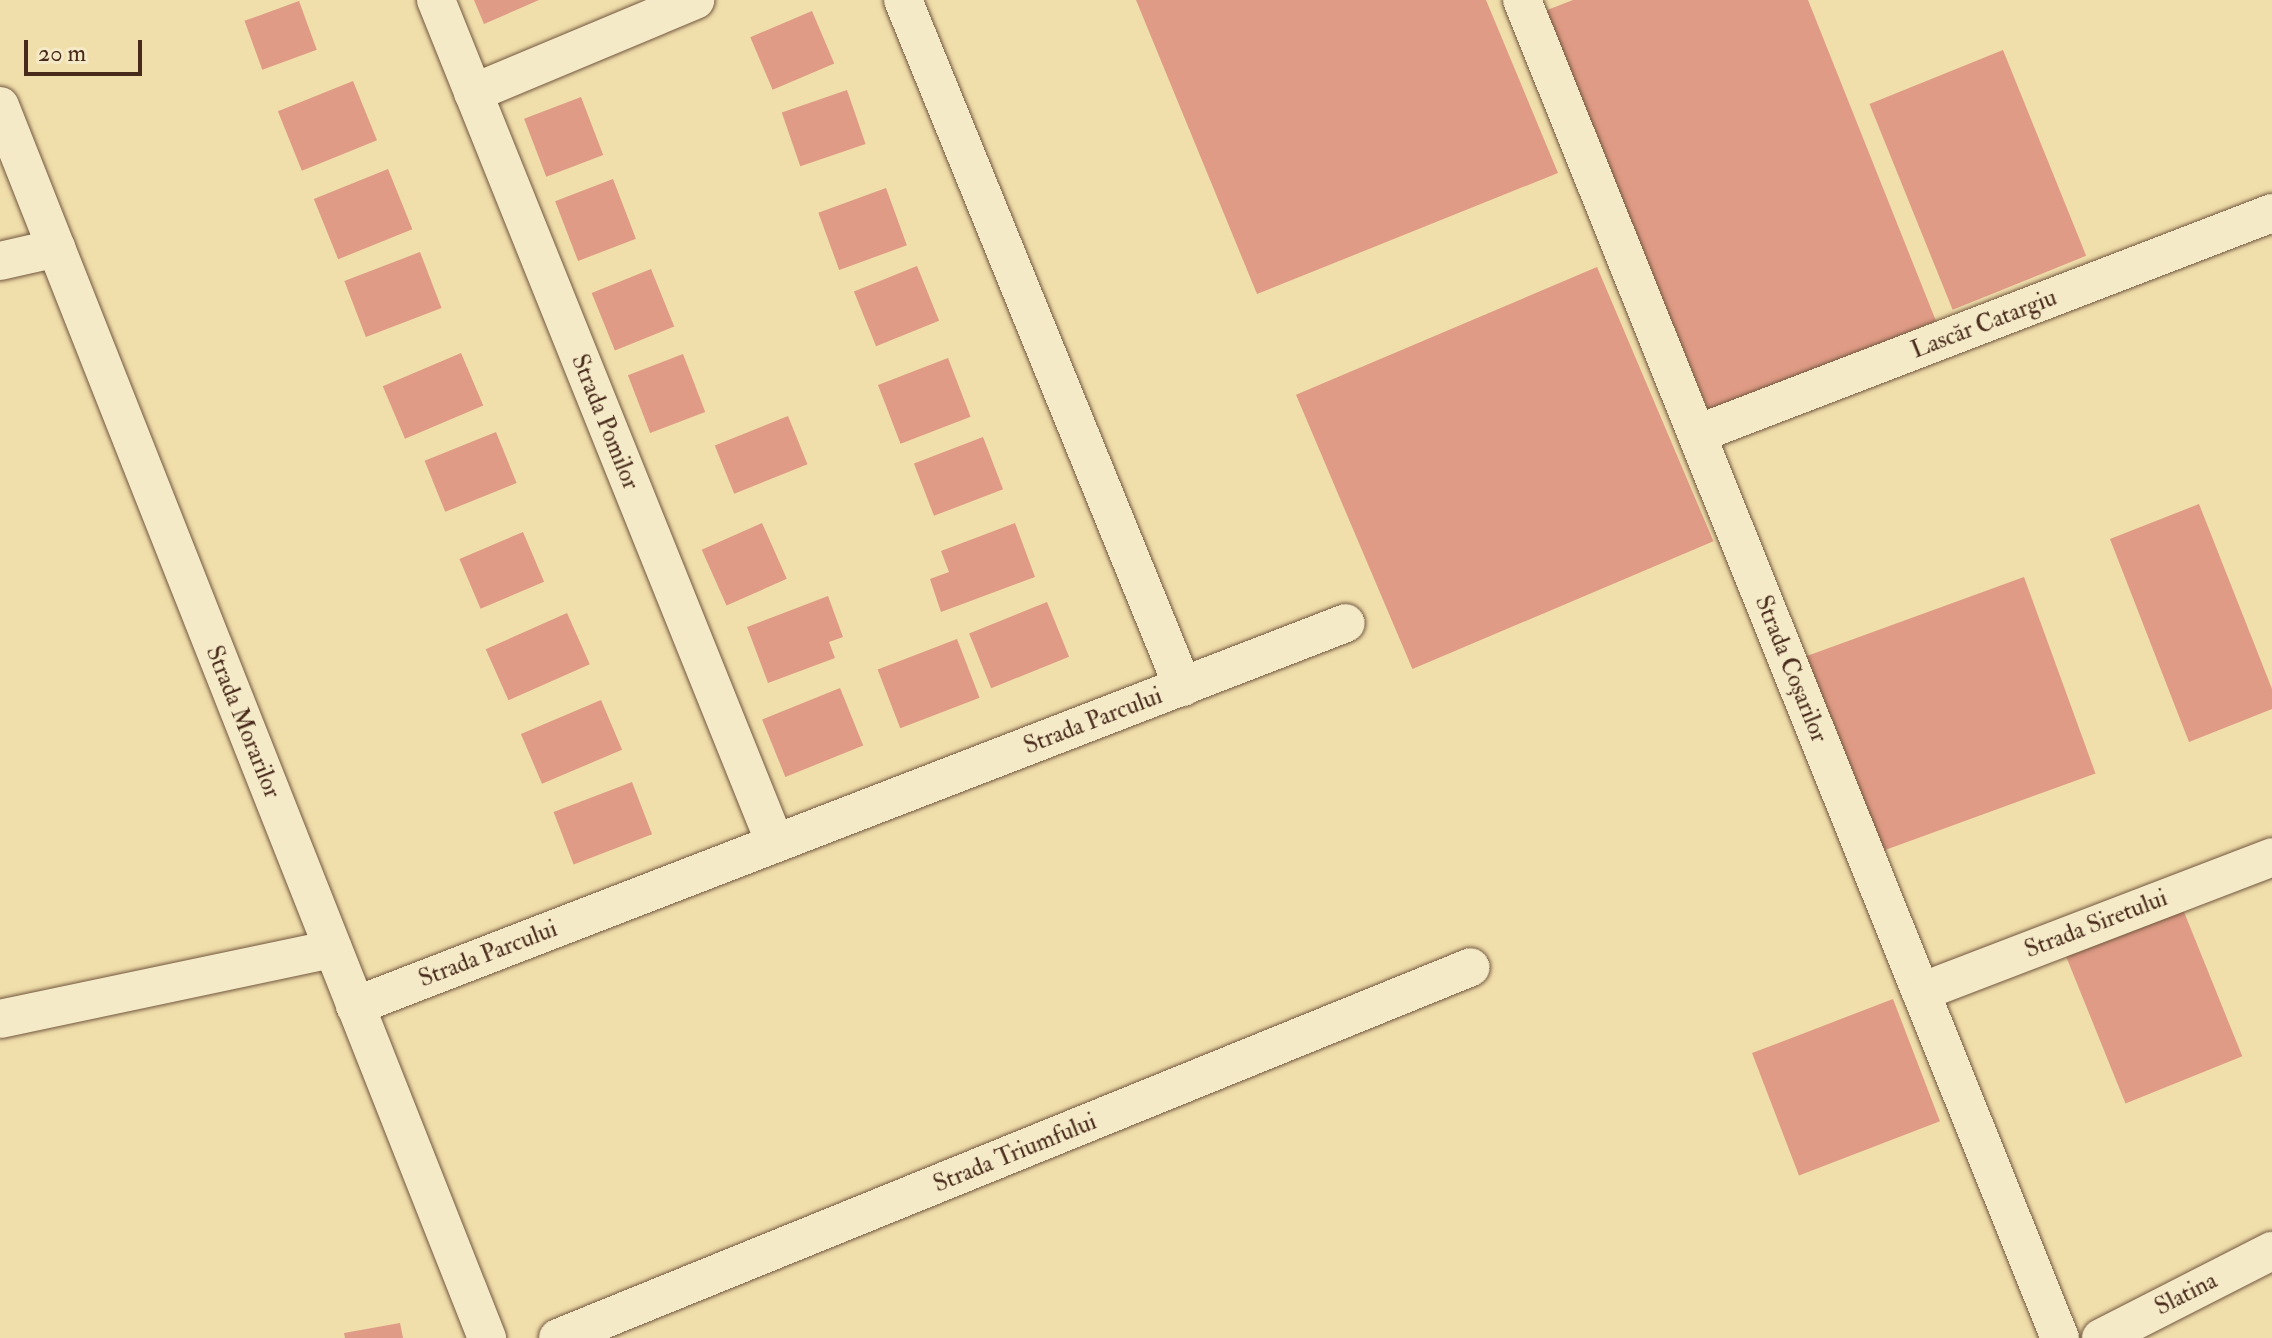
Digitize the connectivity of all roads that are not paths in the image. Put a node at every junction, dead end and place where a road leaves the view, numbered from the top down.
1 (436, 0) edge
2 (695, 0) edge
3 (903, 0) edge
4 (1529, 2) edge
5 (473, 93) junction
6 (0, 106) edge
7 (2272, 213) edge
8 (57, 248) junction
9 (0, 261) edge
10 (1697, 434) junction
11 (1346, 623) dead end
12 (1183, 687) junction
13 (775, 843) junction
14 (2272, 857) edge
15 (333, 949) junction
16 (1471, 967) dead end
17 (1921, 992) junction
18 (355, 1006) junction
19 (0, 1019) edge
20 (2272, 1251) edge
21 (487, 1338) edge
22 (558, 1338) edge
23 (2060, 1338) edge
24 (2101, 1338) edge

1 - 5 street, Strada Pomilor
2 - 5 street
3 - 12 street, Strada Parcului
4 - 10 street, Strada Coșarilor
5 - 13 street, Strada Pomilor
6 - 8 street, Strada Morarilor
7 - 10 street, Lascăr Catargiu
8 - 9 street
8 - 15 street, Strada Morarilor
10 - 17 street, Strada Coșarilor
11 - 12 street
12 - 13 street, Strada Parcului
13 - 18 street, Strada Parcului
14 - 17 street, Strada Siretului
15 - 18 street, Strada Morarilor
15 - 19 street
16 - 22 street, Strada Triumfului
17 - 23 street, Strada Coșarilor
18 - 21 street, Strada Morarilor
20 - 24 street, Slatina

